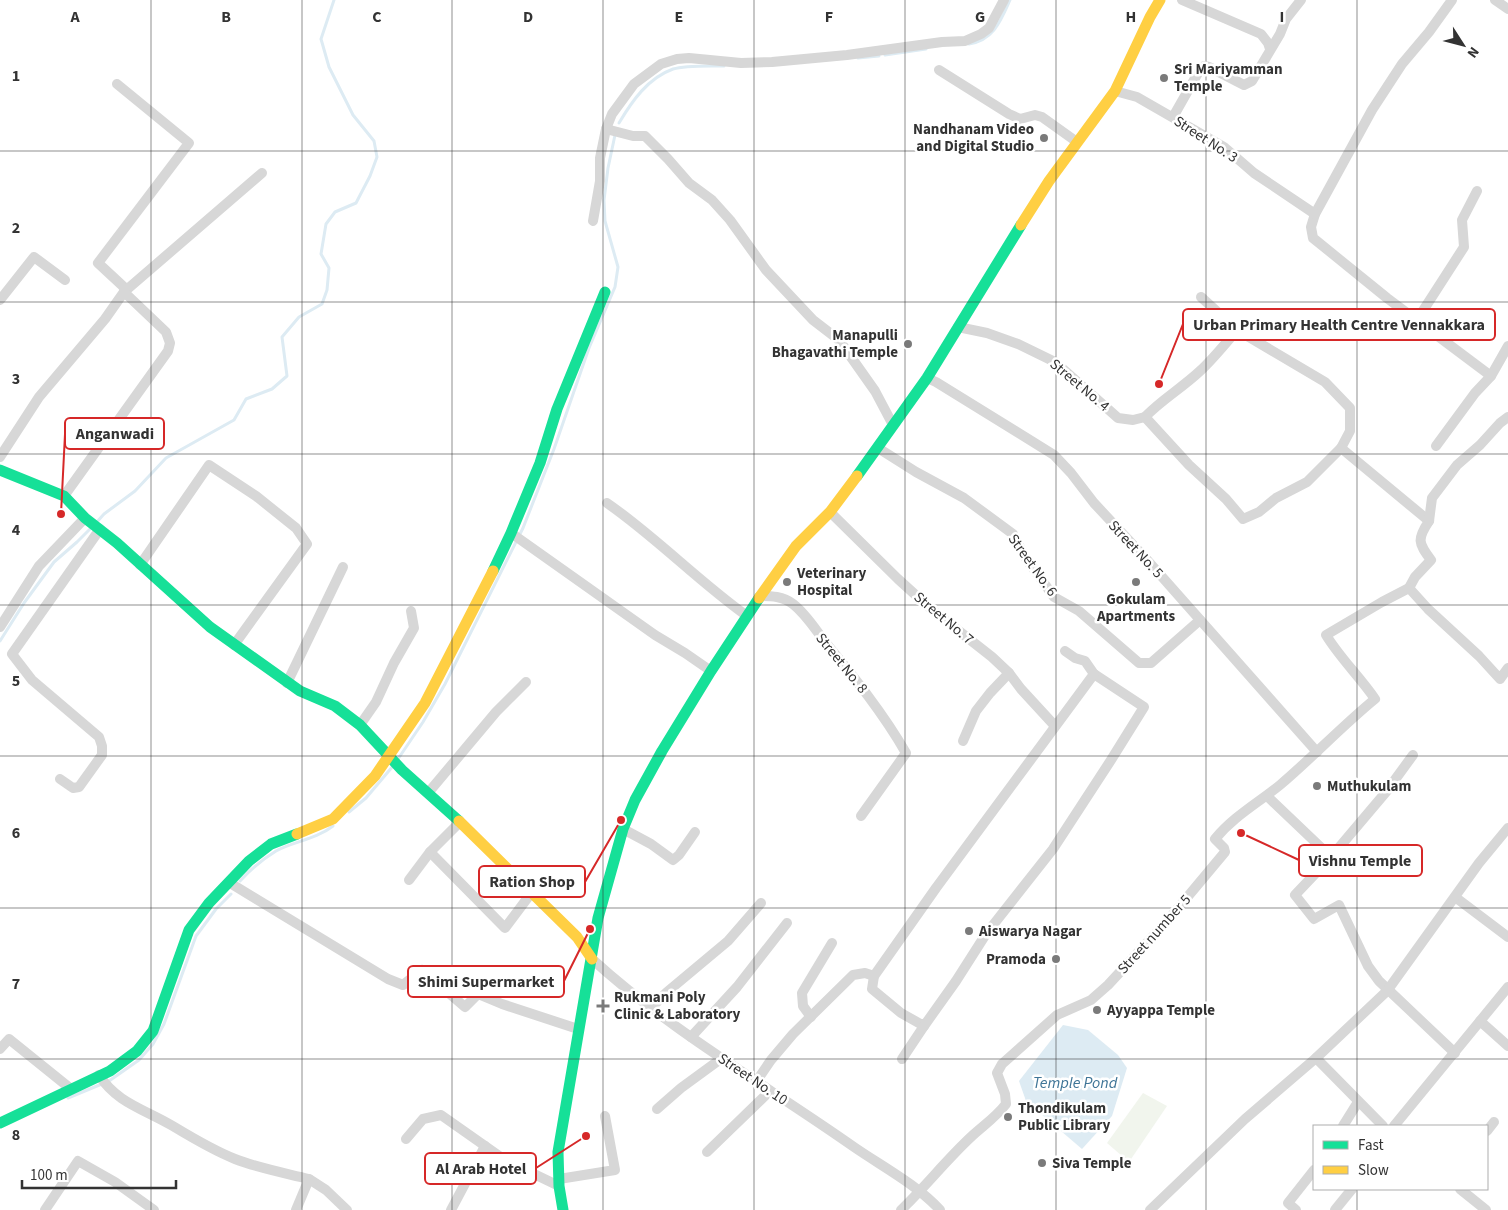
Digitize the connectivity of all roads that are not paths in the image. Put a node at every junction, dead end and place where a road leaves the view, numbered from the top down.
1 (1004, 0) edge
2 (1160, 0) edge
3 (1182, 0) edge
4 (1300, 0) edge
5 (1452, 0) edge
6 (1496, 0) edge
7 (1508, 9) edge
8 (1269, 46) junction
9 (939, 70) dead end
10 (117, 84) dead end
11 (1115, 92) junction
12 (1173, 117) junction
13 (606, 129) junction
14 (1077, 142) junction
15 (262, 173) dead end
16 (1477, 191) dead end
17 (1315, 214) junction
18 (594, 221) dead end
19 (65, 280) dead end
20 (125, 291) junction
21 (605, 292) dead end
22 (1201, 297) dead end
23 (0, 300) edge
24 (1417, 320) junction
25 (958, 327) junction
26 (1237, 330) junction
27 (1508, 346) edge
28 (1491, 376) junction
29 (927, 378) junction
30 (1145, 417) junction
31 (1508, 417) edge
32 (893, 425) junction
33 (1436, 446) dead end
34 (878, 448) junction
35 (1341, 448) junction
36 (0, 457) edge
37 (0, 470) edge
38 (64, 496) junction
39 (607, 503) dead end
40 (830, 512) junction
41 (1429, 521) junction
42 (92, 523) junction
43 (511, 533) junction
44 (140, 565) junction
45 (343, 567) dead end
46 (1409, 588) junction
47 (760, 596) junction
48 (411, 612) dead end
49 (747, 616) junction
50 (1200, 620) junction
51 (0, 627) edge
52 (234, 645) junction
53 (1065, 651) dead end
54 (1508, 668) edge
55 (711, 670) junction
56 (1009, 673) junction
57 (1094, 674) junction
58 (526, 682) dead end
59 (287, 683) junction
60 (360, 724) junction
61 (1055, 726) junction
62 (963, 741) dead end
63 (1317, 752) junction
64 (1414, 755) dead end
65 (390, 756) junction
66 (60, 779) dead end
67 (428, 793) junction
68 (1267, 796) junction
69 (861, 816) dead end
70 (460, 822) junction
71 (1508, 828) edge
72 (623, 829) junction
73 (695, 832) dead end
74 (430, 852) junction
75 (1331, 857) junction
76 (409, 880) dead end
77 (230, 883) junction
78 (532, 892) junction
79 (1456, 897) junction
80 (761, 903) dead end
81 (787, 923) dead end
82 (1508, 937) edge
83 (832, 943) dead end
84 (592, 959) junction
85 (874, 976) junction
86 (1508, 987) edge
87 (1387, 991) junction
88 (651, 1008) junction
89 (812, 1017) junction
90 (1480, 1021) junction
91 (924, 1026) junction
92 (578, 1030) junction
93 (691, 1037) junction
94 (1508, 1046) edge
95 (0, 1049) edge
96 (1455, 1053) junction
97 (722, 1058) junction
98 (1316, 1058) junction
99 (902, 1059) dead end
100 (102, 1080) junction
101 (756, 1082) junction
102 (71, 1089) junction
103 (770, 1091) junction
104 (1358, 1102) junction
105 (657, 1109) dead end
106 (605, 1116) dead end
107 (1494, 1122) dead end
108 (0, 1123) edge
109 (1345, 1125) edge
110 (1383, 1125) edge
111 (1395, 1125) edge
112 (1488, 1129) edge
113 (406, 1139) dead end
114 (485, 1146) junction
115 (707, 1152) dead end
116 (1313, 1172) edge
117 (309, 1179) junction
118 (559, 1182) junction
119 (1351, 1190) edge
120 (1461, 1190) edge
121 (920, 1192) junction
122 (1292, 1206) edge
123 (1156, 1208) edge
124 (45, 1210) edge
125 (154, 1210) edge
126 (296, 1210) edge
127 (347, 1210) edge
128 (451, 1210) edge
129 (563, 1210) edge
130 (901, 1210) edge
131 (940, 1210) edge
132 (1280, 1210) edge
133 (1335, 1210) edge
134 (1486, 1210) edge

1 - 13 street
2 - 11 street
3 - 8 street
4 - 8 street
5 - 17 street
6 - 7 street
8 - 12 street
9 - 14 street
10 - 20 street
11 - 12 street, Street No. 3
11 - 14 street
12 - 17 street, Street No. 3
13 - 18 street
13 - 32 street
14 - 25 street
15 - 20 street
16 - 24 street
17 - 24 street
19 - 23 street
20 - 36 street
20 - 38 street
21 - 43 street
22 - 26 street
24 - 28 street
25 - 29 street
25 - 30 street, Street No. 4
26 - 30 street
26 - 35 street
27 - 28 street
28 - 33 street
29 - 32 street
29 - 50 street, Street No. 5
30 - 35 street
31 - 41 street
32 - 34 street
34 - 40 street
34 - 50 street, Street No. 6
35 - 41 street
37 - 38 street
38 - 42 street
39 - 49 street
40 - 47 street
40 - 56 street, Street No. 7
41 - 46 street
42 - 44 street
42 - 51 street
42 - 66 street
43 - 55 street
43 - 65 street
44 - 52 street
44 - 52 street
45 - 59 street
46 - 54 street
46 - 63 street
47 - 49 street
47 - 69 street, Street No. 8
48 - 60 street
49 - 55 street
50 - 63 street, Street No. 5
52 - 59 street
53 - 57 street
55 - 72 street
56 - 61 street, Street No. 7
56 - 62 street
57 - 61 street
57 - 91 street
58 - 67 street
59 - 60 street
60 - 65 street
61 - 85 street
63 - 68 street
64 - 75 street
65 - 67 street
65 - 77 street
67 - 70 street
68 - 75 street
68 - 121 street, Street number 5
70 - 74 street
70 - 78 street
71 - 79 street
72 - 73 street
72 - 84 street
74 - 76 street
74 - 78 street
75 - 87 street
77 - 92 street
77 - 100 street
78 - 84 street
79 - 82 street
79 - 87 street
80 - 88 street
81 - 93 street
83 - 89 street
84 - 88 street, Street No. 10
84 - 92 street
85 - 89 street
85 - 91 street
86 - 90 street
87 - 96 street
87 - 98 street
88 - 93 street, Street No. 10
89 - 101 street
90 - 94 street
90 - 96 street
91 - 99 street
92 - 118 street
93 - 97 street, Street No. 10
95 - 102 street
96 - 111 street
97 - 101 street, Street No. 10
97 - 105 street
98 - 104 street
98 - 123 street
100 - 102 street
100 - 117 street
101 - 103 street, Street No. 10
102 - 108 street
103 - 115 street
103 - 121 street, Street No. 10
104 - 109 street
104 - 110 street
106 - 118 street
107 - 112 street
113 - 114 street
114 - 118 street
114 - 128 street
116 - 122 street
117 - 126 street
117 - 127 street
118 - 129 street
119 - 133 street
120 - 134 street
121 - 130 street
121 - 131 street, Street No. 10
122 - 132 street
124 - 125 street

